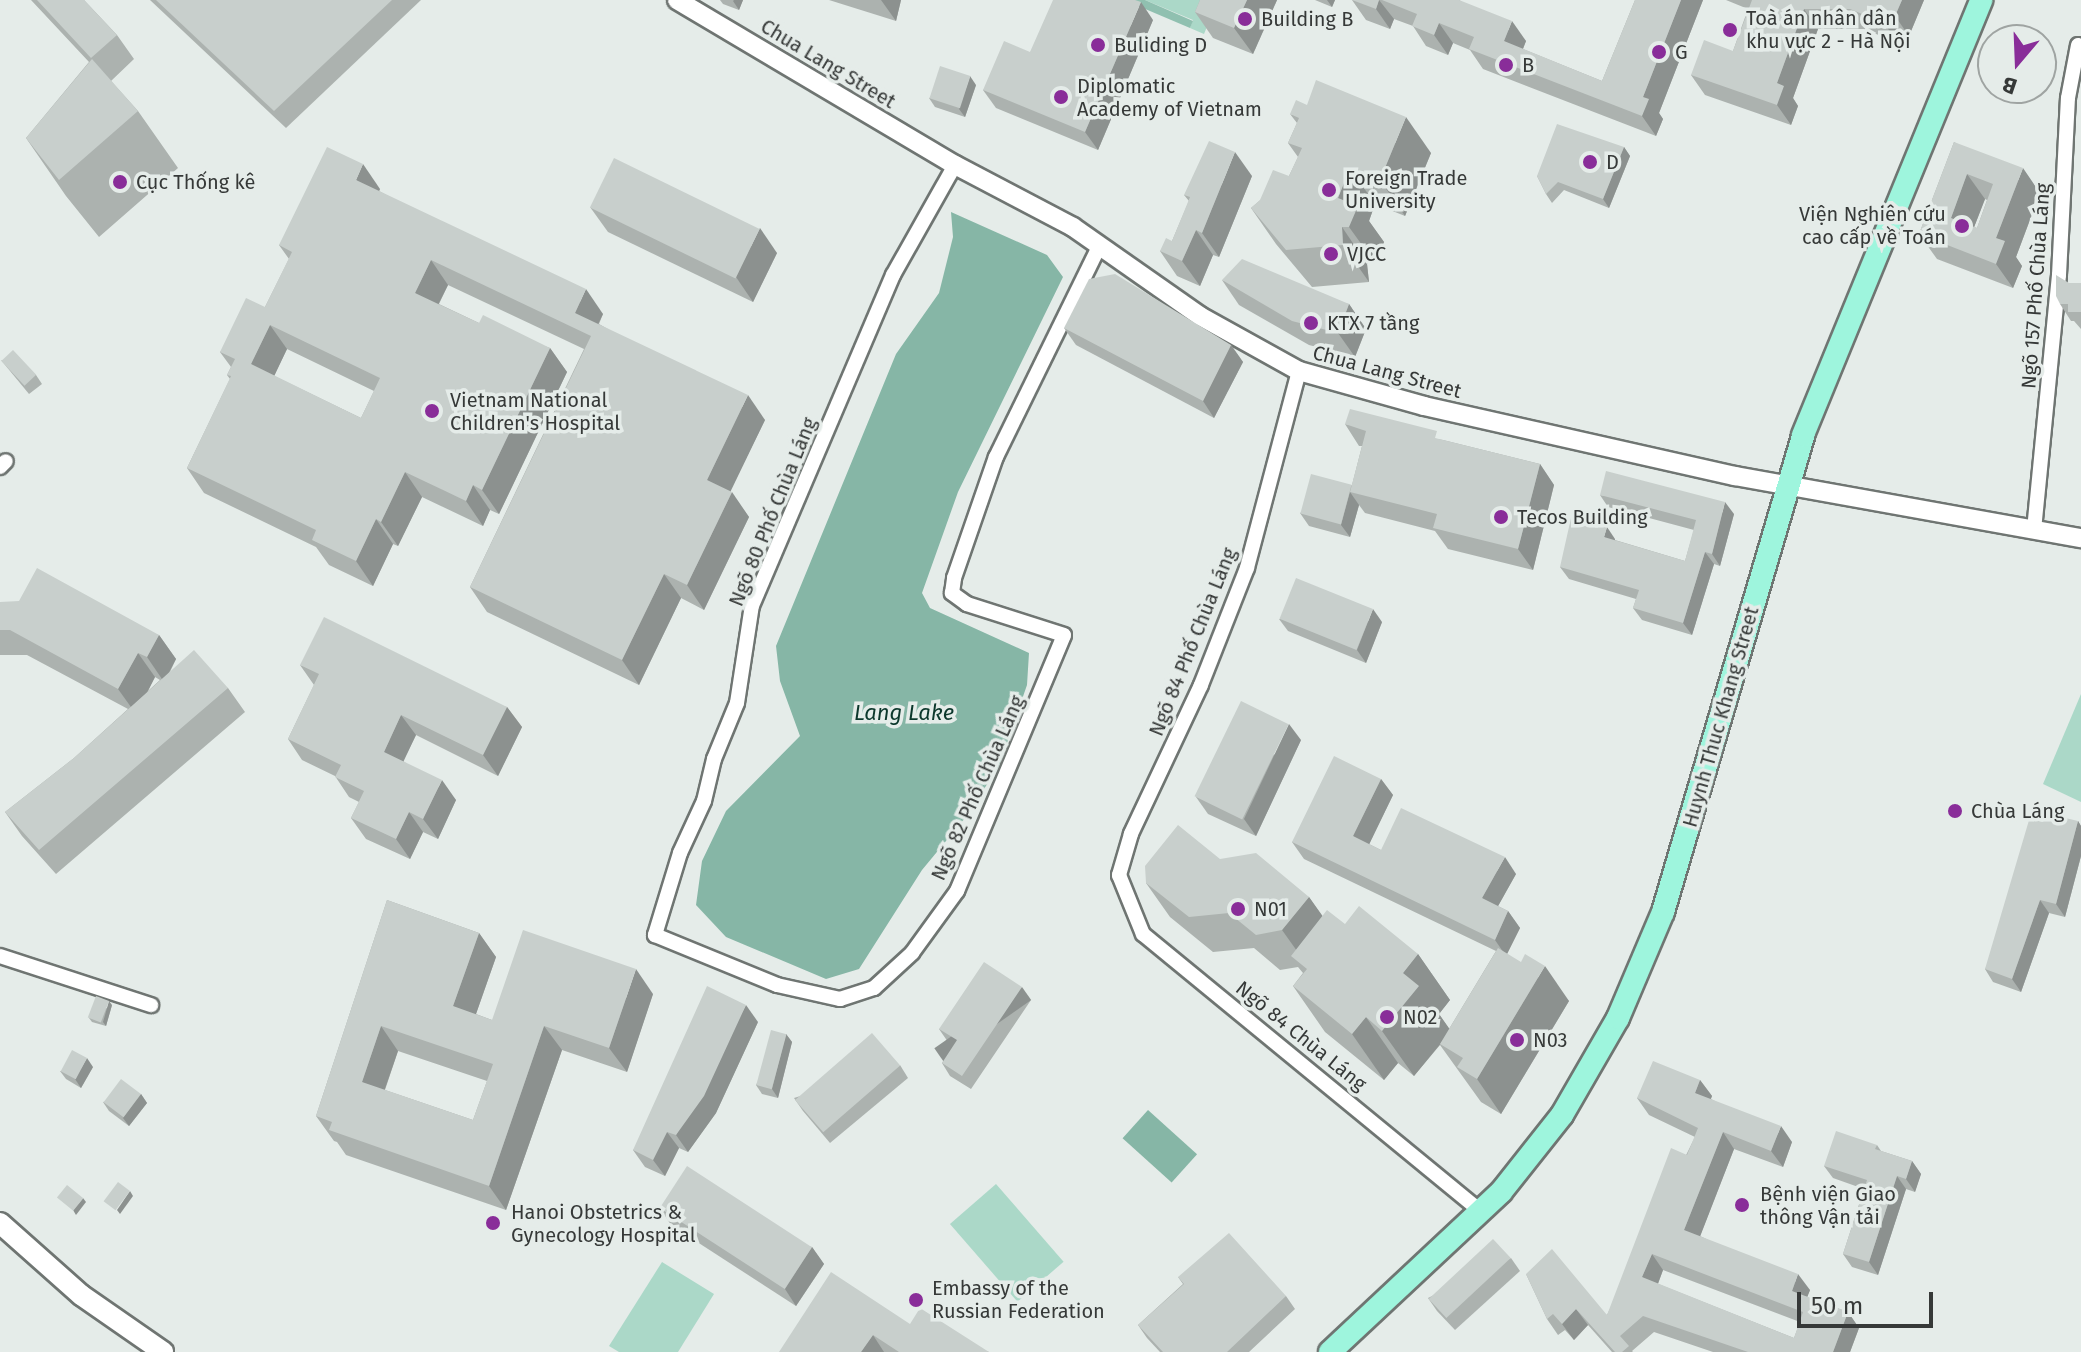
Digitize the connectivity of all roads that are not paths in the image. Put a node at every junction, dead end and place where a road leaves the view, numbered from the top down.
1 (677, 0) edge
2 (1981, 0) edge
3 (2078, 45) dead end
4 (955, 165) junction
5 (1100, 245) junction
6 (1299, 371) junction
7 (1788, 487) junction
8 (2034, 530) junction
9 (2081, 538) edge
10 (1119, 875) joint
11 (655, 935) joint
12 (0, 956) edge
13 (151, 1005) dead end
14 (1482, 1212) junction
15 (0, 1223) edge
16 (152, 1349) edge
17 (1330, 1352) edge

1 - 4 street, Chua Lang Street
2 - 7 main road, Huynh Thuc Khang Street
3 - 8 street, Ngõ 157 Phố Chùa Láng
4 - 5 street, Chua Lang Street
4 - 11 street, Ngõ 80 Phố Chùa Láng
5 - 6 street, Chua Lang Street
5 - 11 street, Ngõ 82 Phố Chùa Láng
6 - 7 street, Chua Lang Street
6 - 10 street, Ngõ 84 Phố Chùa Láng
7 - 8 street, Chua Lang Street
7 - 14 main road, Huynh Thuc Khang Street
8 - 9 street, Chua Lang Street
10 - 14 street, Ngõ 84 Chùa Láng
12 - 13 street
14 - 17 main road, Huynh Thuc Khang Street
15 - 16 main road

